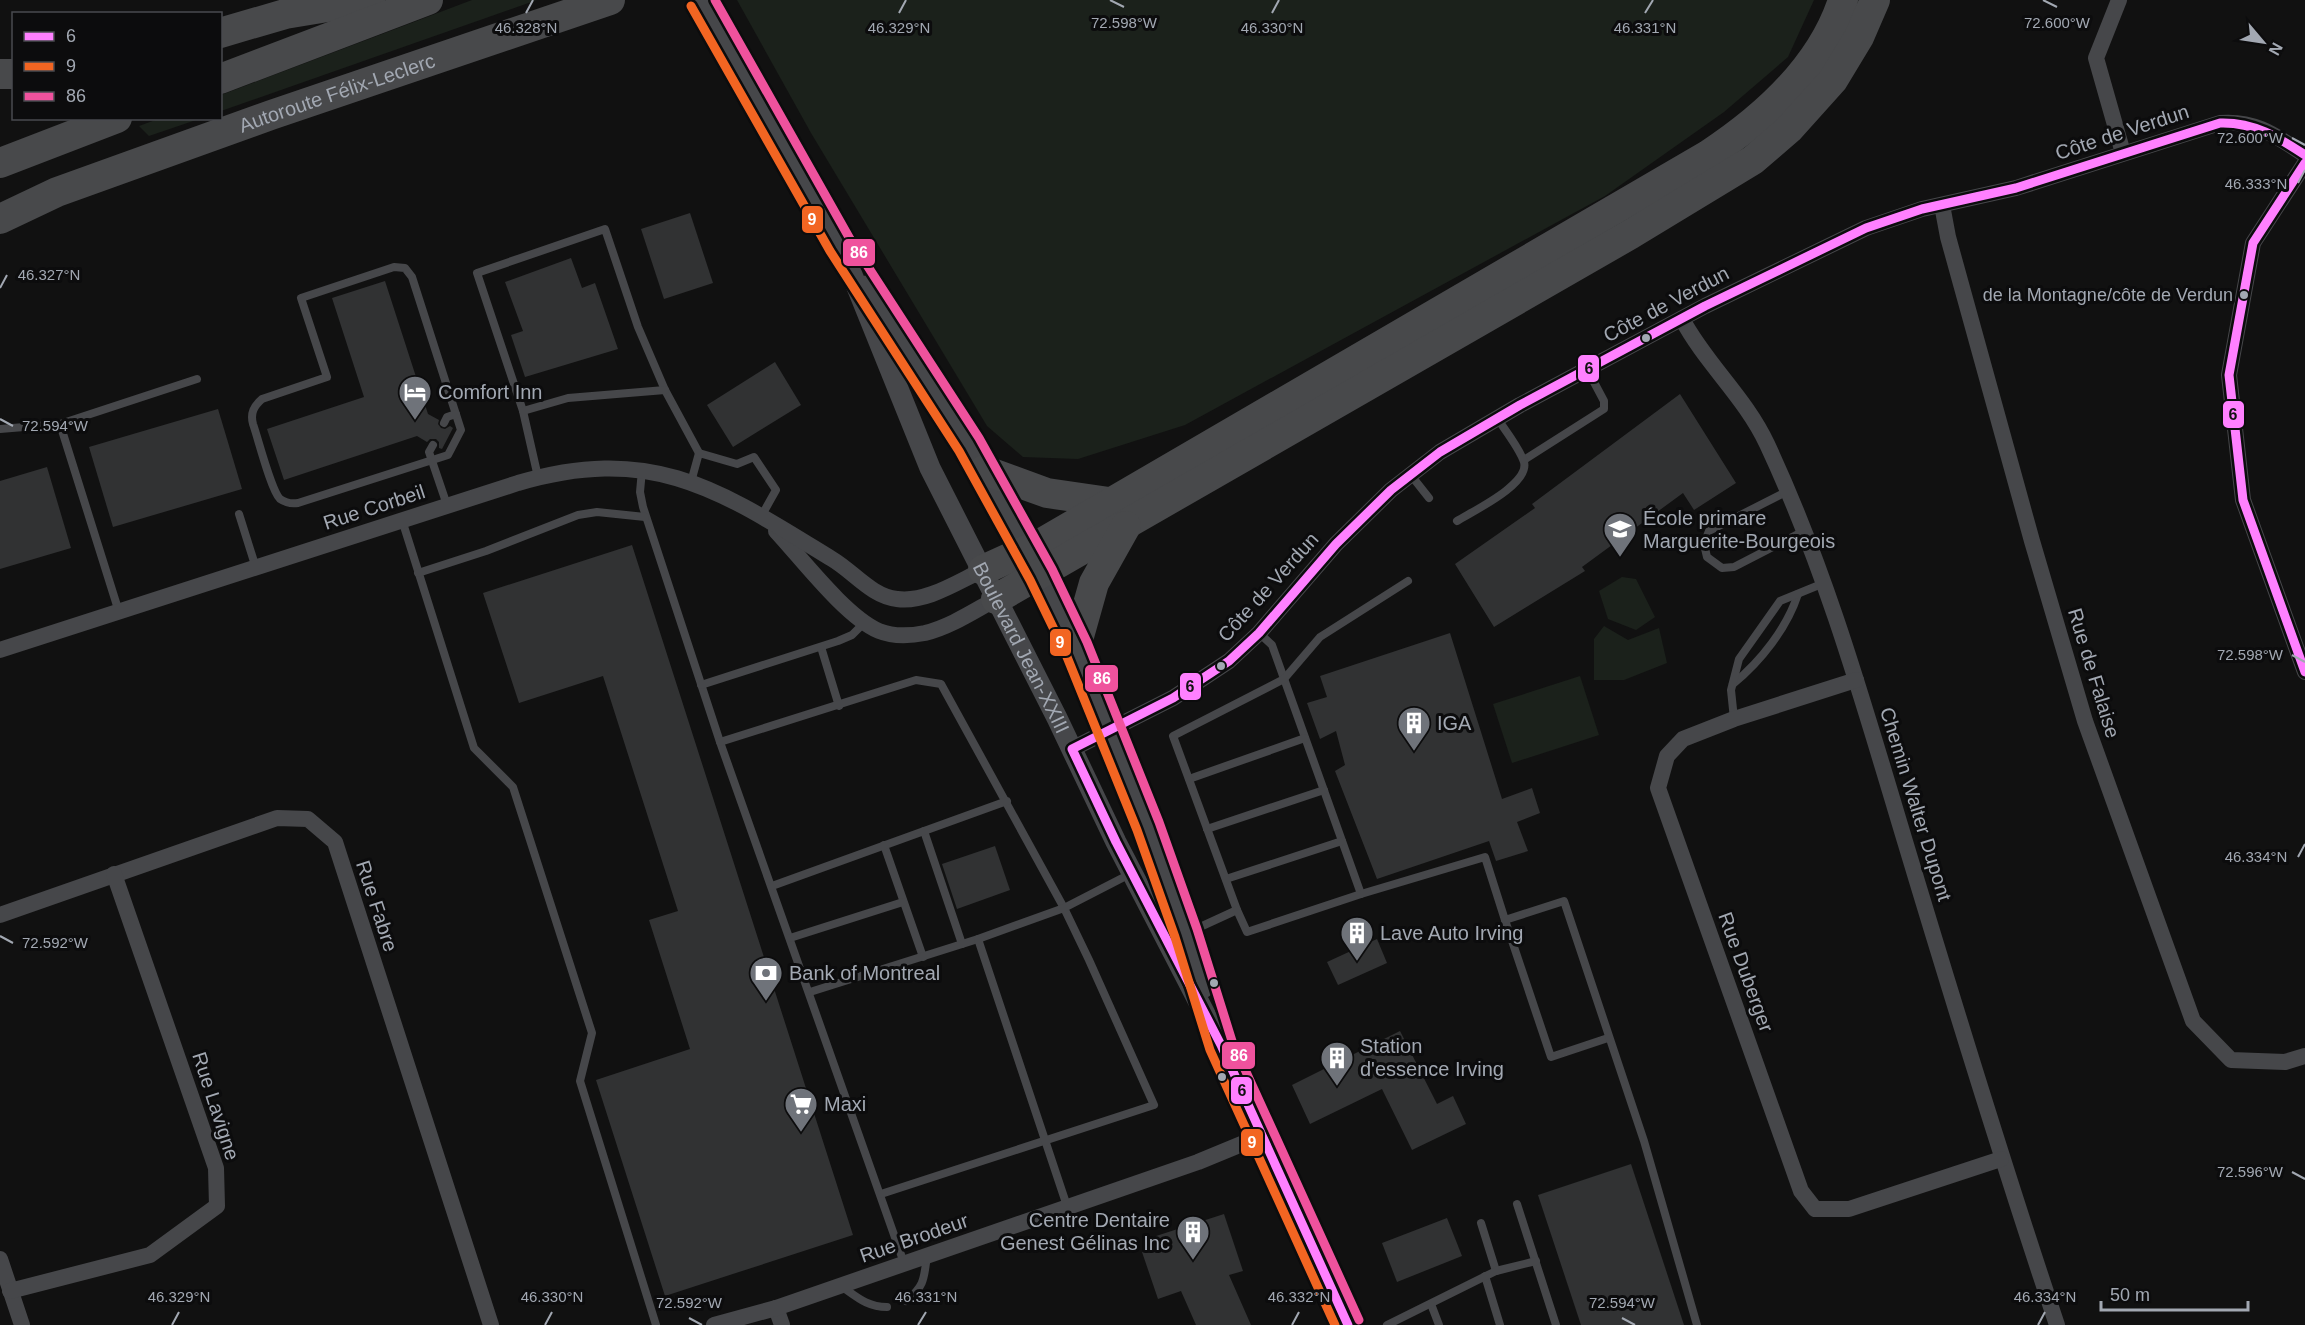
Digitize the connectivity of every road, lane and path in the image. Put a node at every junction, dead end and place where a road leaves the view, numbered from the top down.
1 (370, 0) edge
2 (428, 0) edge
3 (610, 0) edge
4 (701, 0) edge
5 (1843, 0) edge
6 (1875, 0) edge
7 (2119, 0) edge
8 (222, 32) edge
9 (222, 78) edge
10 (112, 120) edge
11 (2123, 153) junction
12 (2305, 155) edge
13 (0, 163) edge
14 (2305, 163) edge
15 (57, 192) junction
16 (1942, 205) junction
17 (0, 214) edge
18 (0, 219) edge
19 (840, 245) junction
20 (1682, 319) junction
21 (1587, 369) junction
22 (196, 378) dead end
23 (665, 390) junction
24 (523, 411) junction
25 (456, 414) junction
26 (1497, 418) junction
27 (444, 423) dead end
28 (60, 424) junction
29 (0, 429) edge
30 (433, 445) dead end
31 (699, 453) junction
32 (432, 460) junction
33 (1524, 460) junction
34 (642, 470) junction
35 (984, 470) junction
36 (1410, 474) junction
37 (538, 477) junction
38 (691, 482) junction
39 (1788, 491) junction
40 (1429, 498) dead end
41 (1109, 502) junction
42 (447, 505) junction
43 (239, 514) dead end
44 (762, 515) junction
45 (645, 517) junction
46 (402, 520) junction
47 (1457, 521) dead end
48 (1126, 526) junction
49 (1804, 531) junction
50 (1034, 561) junction
51 (256, 568) junction
52 (982, 570) junction
53 (418, 573) junction
54 (1408, 581) dead end
55 (1824, 583) junction
56 (1798, 594) junction
57 (996, 599) junction
58 (119, 612) junction
59 (864, 623) junction
60 (1260, 633) junction
61 (821, 647) junction
62 (1076, 647) junction
63 (0, 651) edge
64 (2305, 672) edge
65 (1284, 679) junction
66 (1856, 680) junction
67 (701, 685) junction
68 (1732, 685) junction
69 (839, 706) junction
70 (1734, 719) junction
71 (1111, 730) junction
72 (1305, 738) junction
73 (720, 742) junction
74 (1072, 749) junction
75 (1189, 779) junction
76 (1324, 790) junction
77 (1007, 801) junction
78 (1207, 829) junction
79 (924, 831) junction
80 (1342, 841) junction
81 (884, 846) junction
82 (1132, 873) junction
83 (114, 874) junction
84 (1226, 879) junction
85 (772, 886) junction
86 (1361, 894) junction
87 (903, 902) junction
88 (1064, 908) junction
89 (1238, 910) junction
90 (0, 915) edge
91 (1505, 920) junction
92 (1176, 937) junction
93 (790, 938) junction
94 (978, 939) junction
95 (962, 944) junction
96 (923, 957) junction
97 (810, 992) junction
98 (1608, 1038) junction
99 (2305, 1056) edge
100 (1262, 1136) junction
101 (1045, 1141) junction
102 (2001, 1159) junction
103 (881, 1194) junction
104 (1517, 1204) dead end
105 (1066, 1206) junction
106 (1481, 1223) dead end
107 (927, 1255) junction
108 (0, 1259) edge
109 (1536, 1261) junction
110 (904, 1263) junction
111 (1496, 1271) junction
112 (1485, 1276) junction
113 (841, 1285) junction
114 (10, 1291) junction
115 (906, 1301) dead end
116 (1431, 1304) junction
117 (887, 1307) dead end
118 (776, 1308) junction
119 (22, 1325) edge
120 (491, 1325) edge
121 (656, 1325) edge
122 (714, 1325) edge
123 (782, 1325) edge
124 (1348, 1325) edge
125 (1387, 1325) edge
126 (1439, 1325) edge
127 (1500, 1325) edge
128 (1556, 1325) edge
129 (1697, 1325) edge
130 (2056, 1325) edge

1 - 8 highway
2 - 9 highway
3 - 15 highway, Autoroute Félix-Leclerc
4 - 19 street, Boulevard Jean-XXIII
5 - 41 highway
6 - 48 highway
7 - 11 street
10 - 13 highway
11 - 12 street, Côte de Verdun
11 - 16 street, Côte de Verdun
14 - 64 street
15 - 17 highway
15 - 18 highway, Autoroute Félix-Leclerc
16 - 20 street, Côte de Verdun
16 - 99 street, Rue de Falaise
19 - 35 street, Boulevard Jean-XXIII
19 - 52 street, Boulevard Jean-XXIII
20 - 21 street, Côte de Verdun
20 - 39 street, Chemin Walter Dupont
21 - 26 street, Côte de Verdun
21 - 33 lane
22 - 28 lane
23 - 24 lane
23 - 24 lane
23 - 31 lane
24 - 37 lane
25 - 27 lane
25 - 32 lane
25 - 32 lane
26 - 33 lane
26 - 36 street, Côte de Verdun
28 - 29 lane
28 - 58 lane
30 - 32 lane
31 - 38 lane
31 - 44 lane
32 - 42 lane
33 - 47 lane
34 - 37 street, Rue Corbeil
34 - 38 street, Rue Corbeil
34 - 45 lane
35 - 41 highway
35 - 50 street, Boulevard Jean-XXIII
36 - 40 lane
36 - 60 street, Côte de Verdun
37 - 42 street, Rue Corbeil
38 - 44 street, Rue Corbeil
39 - 49 street, Chemin Walter Dupont
39 - 49 lane
41 - 50 highway
42 - 46 street, Rue Corbeil
43 - 51 lane
44 - 52 street, Rue Corbeil
44 - 59 street, Rue Corbeil
45 - 53 lane
45 - 67 lane
46 - 51 street, Rue Corbeil
46 - 53 lane
48 - 50 highway
48 - 62 highway
49 - 55 street, Chemin Walter Dupont
50 - 52 highway
50 - 57 highway
50 - 62 street, Boulevard Jean-XXIII
51 - 58 street, Rue Corbeil
52 - 57 street, Boulevard Jean-XXIII
53 - 121 lane
54 - 65 lane
55 - 56 lane
55 - 66 street, Chemin Walter Dupont
56 - 68 lane
56 - 68 lane
57 - 59 street, Rue Corbeil
57 - 74 street, Boulevard Jean-XXIII
58 - 63 street, Rue Corbeil
59 - 61 lane
60 - 65 lane
60 - 71 street, Côte de Verdun
61 - 67 lane
61 - 69 lane
62 - 71 street, Boulevard Jean-XXIII
65 - 72 lane
65 - 75 lane
66 - 70 street, Rue Duberger
66 - 102 street, Chemin Walter Dupont
67 - 73 lane
68 - 70 lane
69 - 73 lane
69 - 77 lane
70 - 102 street, Rue Duberger
71 - 74 street, Côte de Verdun
71 - 92 street, Boulevard Jean-XXIII
72 - 75 lane
72 - 76 lane
73 - 85 lane
74 - 82 street, Boulevard Jean-XXIII
75 - 78 lane
76 - 78 lane
76 - 80 lane
77 - 79 lane
77 - 88 lane
78 - 84 lane
79 - 81 lane
79 - 95 lane
80 - 84 lane
80 - 86 lane
81 - 85 lane
81 - 87 lane
82 - 88 lane
82 - 92 street, Boulevard Jean-XXIII
83 - 90 street, Rue Fabre
83 - 114 street, Rue Lavigne
83 - 120 street, Rue Fabre
84 - 89 lane
85 - 93 lane
86 - 89 lane
86 - 91 lane
87 - 93 lane
87 - 96 lane
88 - 94 lane
88 - 101 lane
89 - 92 lane
91 - 98 lane
91 - 98 lane
92 - 100 street, Boulevard Jean-XXIII
93 - 97 lane
94 - 95 lane
94 - 101 lane
95 - 96 lane
96 - 97 lane
97 - 103 lane
98 - 129 lane
100 - 105 street, Rue Brodeur
100 - 124 street, Boulevard Jean-XXIII
101 - 103 lane
101 - 105 lane
102 - 130 street, Chemin Walter Dupont
103 - 110 lane
104 - 109 lane
105 - 107 street, Rue Brodeur
106 - 111 lane
107 - 110 street, Rue Brodeur
107 - 115 lane
108 - 114 street
109 - 111 lane
109 - 128 lane
110 - 113 street, Rue Brodeur
111 - 112 lane
112 - 116 lane
112 - 127 lane
113 - 117 lane
113 - 118 street, Rue Brodeur
114 - 119 street
116 - 125 lane
116 - 126 lane
118 - 122 street, Rue Brodeur
118 - 123 street

